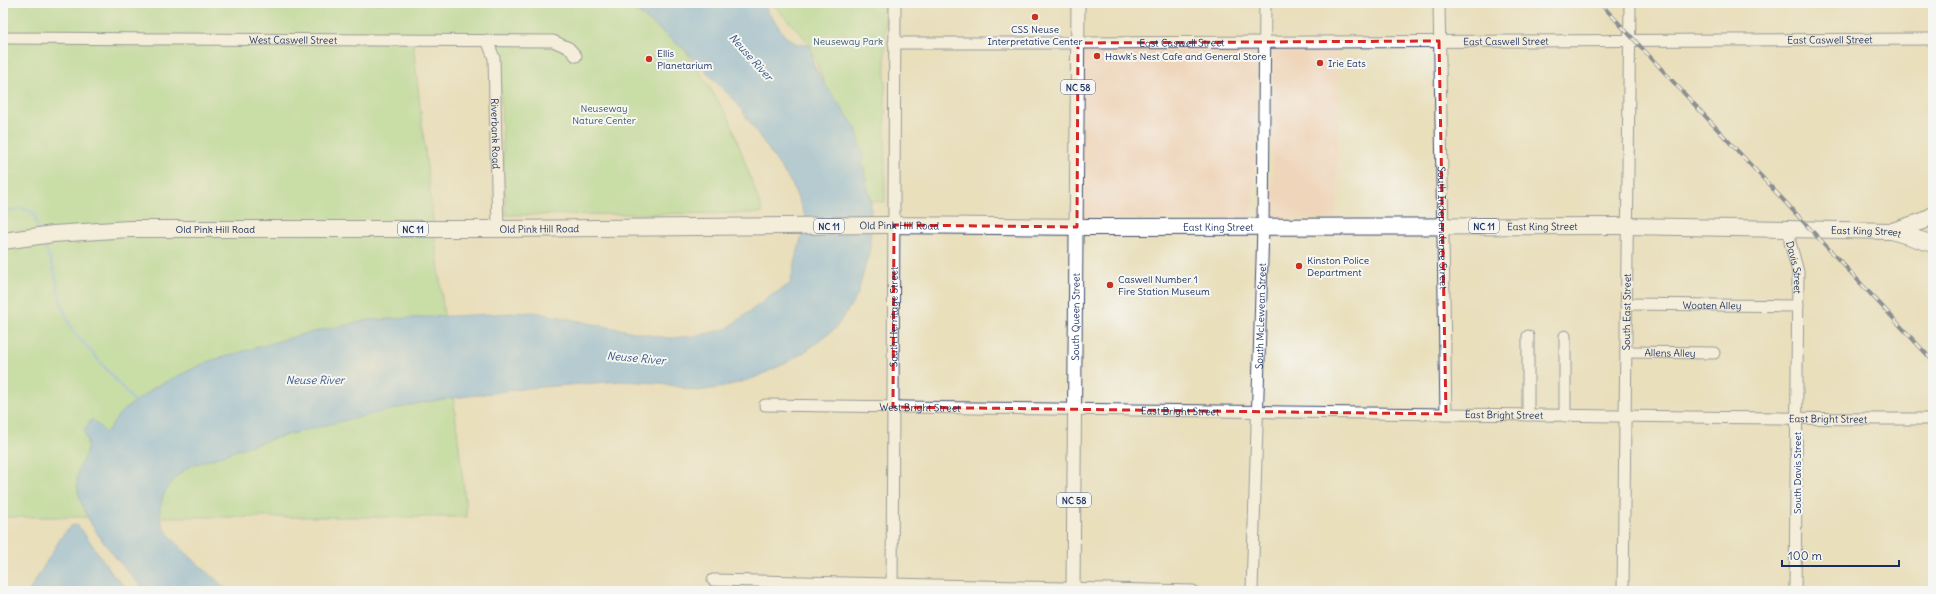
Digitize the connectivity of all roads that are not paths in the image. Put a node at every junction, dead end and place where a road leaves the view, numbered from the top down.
1 (894, 3) edge
2 (1078, 3) edge
3 (1265, 3) edge
4 (1439, 3) edge
5 (1630, 3) edge
6 (1630, 37) junction
7 (3, 38) edge
8 (1933, 39) edge
9 (487, 40) junction
10 (1440, 41) junction
11 (894, 42) junction
12 (1266, 42) junction
13 (1078, 43) junction
14 (576, 56) dead end
15 (1933, 215) edge
16 (890, 226) junction
17 (1443, 226) junction
18 (1627, 226) junction
19 (1077, 227) junction
20 (1263, 227) junction
21 (498, 229) junction
22 (1790, 229) junction
23 (1892, 231) junction
24 (10, 240) edge
25 (1933, 244) edge
26 (1626, 304) junction
27 (1798, 306) junction
28 (1528, 336) dead end
29 (1565, 336) dead end
30 (1626, 352) junction
31 (1714, 353) dead end
32 (765, 405) dead end
33 (893, 407) junction
34 (1075, 409) junction
35 (1258, 413) junction
36 (1446, 414) junction
37 (1528, 415) junction
38 (1565, 416) junction
39 (1626, 417) junction
40 (1933, 419) edge
41 (1797, 420) junction
42 (713, 580) dead end
43 (892, 588) edge
44 (1073, 590) edge
45 (1193, 591) edge
46 (1252, 591) edge
47 (1623, 591) edge
48 (1795, 591) edge

1 - 11 street, South Herritage Street
2 - 13 main road, NC 58
3 - 12 street, South McLewean Street
4 - 10 street, South Independence Street
5 - 6 street, South East Street
6 - 8 street, East Caswell Street
6 - 10 street, East Caswell Street
6 - 18 street, South East Street
7 - 9 street, West Caswell Street
9 - 14 street, West Caswell Street
9 - 21 street, Riverbank Road
10 - 12 street, East Caswell Street
10 - 17 street, South Independence Street
11 - 13 street
11 - 16 street, South Herritage Street
12 - 13 street, East Caswell Street
12 - 20 street, South McLewean Street
13 - 19 main road, South Queen Street / NC 58
15 - 23 highway, NC 11
16 - 19 highway, Old Pink Hill Road / NC 11
16 - 21 highway, Old Pink Hill Road / NC 11
16 - 33 street, South Herritage Street
17 - 18 highway, East King Street / NC 11
17 - 20 highway, East King Street / NC 11
17 - 36 street, South Independence Street
18 - 22 highway, East King Street / NC 11
18 - 26 street, South East Street
19 - 20 highway, East King Street / NC 11
19 - 34 main road, South Queen Street / NC 58
20 - 35 street, South McLewean Street
21 - 24 highway, Old Pink Hill Road / NC 11
22 - 23 highway, East King Street / NC 11
22 - 27 street, Davis Street
23 - 25 highway, East King Street / NC 11
26 - 27 street, Wooten Alley
26 - 30 street, South East Street
27 - 41 street, South Davis Street
28 - 37 street
29 - 38 street
30 - 31 street, Allens Alley
30 - 39 street, South East Street
32 - 33 street, West Bright Street
33 - 34 street, West Bright Street
33 - 43 street, South Herritage Street
34 - 35 street, East Bright Street
34 - 44 main road, South Queen Street / NC 58
35 - 36 street, East Bright Street
35 - 46 street, South McLewean Street
36 - 37 street, East Bright Street
37 - 38 street, East Bright Street
38 - 39 street, East Bright Street
39 - 41 street, East Bright Street
39 - 47 street, South East Street
40 - 41 street, East Bright Street
41 - 48 street, South Davis Street
42 - 43 street
43 - 44 street
44 - 45 street

